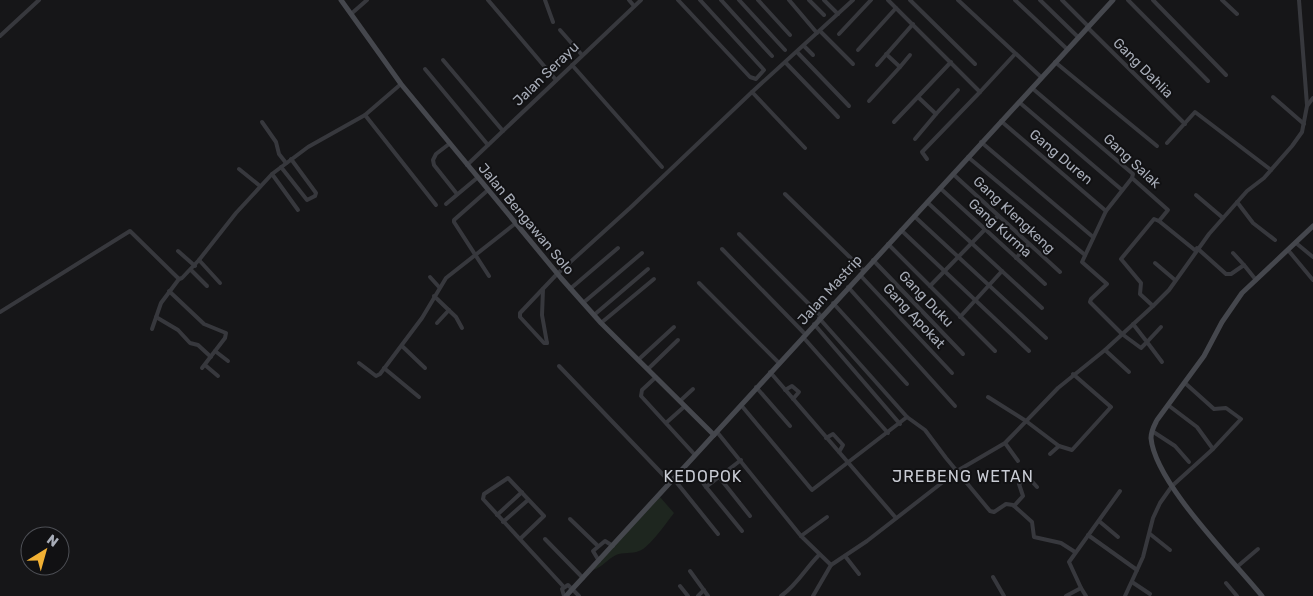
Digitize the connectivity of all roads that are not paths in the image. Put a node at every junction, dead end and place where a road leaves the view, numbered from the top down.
1 (39, 0) edge
2 (341, 0) edge
3 (367, 0) edge
4 (488, 0) edge
5 (545, 0) edge
6 (629, 0) edge
7 (641, 0) edge
8 (678, 0) edge
9 (700, 0) edge
10 (722, 0) edge
11 (739, 0) edge
12 (758, 0) edge
13 (789, 0) edge
14 (809, 0) edge
15 (824, 0) edge
16 (853, 0) edge
17 (871, 0) edge
18 (888, 0) edge
19 (910, 0) edge
20 (958, 0) edge
21 (1015, 0) edge
22 (1040, 0) edge
23 (1062, 0) edge
24 (1112, 0) edge
25 (1128, 0) edge
26 (1153, 0) edge
27 (1222, 0) edge
28 (1299, 0) edge
29 (634, 6) junction
30 (896, 8) junction
31 (836, 12) junction
32 (351, 14) junction
33 (1237, 14) dead end
34 (824, 15) dead end
35 (553, 22) dead end
36 (912, 24) junction
37 (1088, 26) junction
38 (560, 30) dead end
39 (817, 31) junction
40 (840, 34) dead end
41 (0, 35) edge
42 (790, 35) dead end
43 (1078, 37) junction
44 (804, 46) junction
45 (1067, 49) junction
46 (785, 50) dead end
47 (858, 50) dead end
48 (797, 52) junction
49 (886, 54) junction
50 (1015, 54) junction
51 (582, 55) junction
52 (813, 55) dead end
53 (910, 55) dead end
54 (772, 56) dead end
55 (443, 60) dead end
56 (951, 62) junction
57 (1055, 62) junction
58 (786, 63) junction
59 (853, 64) dead end
60 (976, 64) dead end
61 (572, 65) junction
62 (876, 65) dead end
63 (900, 67) junction
64 (425, 69) dead end
65 (1226, 75) dead end
66 (1041, 77) junction
67 (556, 80) junction
68 (1208, 81) dead end
69 (401, 84) junction
70 (1032, 88) junction
71 (958, 90) dead end
72 (752, 92) junction
73 (980, 92) junction
74 (918, 97) junction
75 (1273, 97) dead end
76 (1312, 100) edge
77 (869, 101) dead end
78 (1018, 102) junction
79 (849, 106) dead end
80 (1306, 106) junction
81 (936, 114) junction
82 (365, 115) junction
83 (838, 117) dead end
84 (1001, 121) junction
85 (262, 122) dead end
86 (894, 122) dead end
87 (1185, 124) junction
88 (1304, 124) junction
89 (503, 131) junction
90 (915, 139) dead end
91 (981, 142) junction
92 (1167, 143) dead end
93 (450, 144) junction
94 (488, 145) junction
95 (1157, 146) dead end
96 (805, 148) dead end
97 (968, 157) junction
98 (291, 159) junction
99 (927, 159) dead end
100 (286, 164) junction
101 (467, 165) junction
102 (281, 167) junction
103 (662, 167) dead end
104 (239, 169) dead end
105 (1271, 170) junction
106 (272, 174) junction
107 (953, 174) junction
108 (477, 178) junction
109 (1132, 178) junction
110 (260, 186) junction
111 (940, 188) junction
112 (488, 190) junction
113 (1122, 190) junction
114 (457, 194) junction
115 (785, 194) dead end
116 (1196, 195) dead end
117 (927, 202) junction
118 (1237, 202) junction
119 (446, 204) dead end
120 (436, 205) dead end
121 (298, 210) dead end
122 (1106, 211) junction
123 (914, 216) junction
124 (998, 216) junction
125 (1223, 218) junction
126 (1159, 221) junction
127 (516, 223) junction
128 (1312, 228) edge
129 (983, 229) junction
130 (901, 230) junction
131 (739, 234) dead end
132 (1093, 236) junction
133 (1275, 240) dead end
134 (970, 243) junction
135 (1296, 243) junction
136 (888, 244) junction
137 (1029, 244) junction
138 (618, 248) dead end
139 (722, 248) dead end
140 (1196, 249) junction
141 (1288, 250) junction
142 (178, 251) dead end
143 (642, 253) dead end
144 (1233, 253) dead end
145 (1085, 254) junction
146 (474, 256) junction
147 (956, 256) junction
148 (1313, 257) edge
149 (1016, 258) junction
150 (200, 260) junction
151 (872, 260) junction
152 (1155, 263) dead end
153 (195, 266) junction
154 (648, 269) dead end
155 (191, 270) junction
156 (944, 271) junction
157 (1002, 271) junction
158 (1060, 272) dead end
159 (1250, 272) junction
160 (861, 273) junction
161 (556, 274) junction
162 (489, 276) dead end
163 (179, 278) junction
164 (430, 278) dead end
165 (654, 278) dead end
166 (1175, 280) junction
167 (1313, 280) edge
168 (220, 282) dead end
169 (699, 283) dead end
170 (1045, 284) dead end
171 (989, 285) junction
172 (208, 286) dead end
173 (930, 286) junction
174 (439, 287) junction
175 (848, 288) junction
176 (543, 289) junction
177 (570, 289) junction
178 (169, 291) junction
179 (434, 296) junction
180 (976, 299) junction
181 (583, 302) junction
182 (833, 303) junction
183 (1153, 306) junction
184 (1042, 308) dead end
185 (449, 310) junction
186 (0, 312) edge
187 (594, 315) junction
188 (156, 317) junction
189 (820, 317) junction
190 (960, 317) junction
191 (601, 323) junction
192 (437, 324) dead end
193 (814, 324) junction
194 (1133, 324) junction
195 (674, 326) dead end
196 (1161, 327) dead end
197 (462, 328) dead end
198 (152, 329) dead end
199 (1122, 334) junction
200 (804, 335) junction
201 (1046, 338) dead end
202 (678, 340) dead end
203 (1147, 342) junction
204 (402, 346) junction
205 (1105, 350) junction
206 (215, 351) junction
207 (995, 351) dead end
208 (1029, 351) dead end
209 (963, 354) dead end
210 (211, 357) junction
211 (638, 360) junction
212 (228, 361) dead end
213 (779, 362) junction
214 (1162, 362) dead end
215 (359, 363) dead end
216 (560, 366) dead end
217 (384, 368) junction
218 (425, 368) dead end
219 (648, 369) junction
220 (770, 372) junction
221 (1129, 372) dead end
222 (952, 373) dead end
223 (1073, 374) junction
224 (218, 376) dead end
225 (656, 377) junction
226 (1185, 383) junction
227 (907, 384) dead end
228 (756, 387) junction
229 (693, 389) dead end
230 (786, 390) junction
231 (419, 397) dead end
232 (988, 397) dead end
233 (793, 399) junction
234 (680, 401) junction
235 (741, 405) junction
236 (1168, 405) junction
237 (685, 406) junction
238 (955, 406) dead end
239 (907, 417) junction
240 (1026, 421) junction
241 (666, 422) junction
242 (900, 424) junction
243 (790, 426) dead end
244 (1152, 431) junction
245 (716, 433) junction
246 (888, 433) junction
247 (826, 438) junction
248 (1005, 443) junction
249 (1059, 446) junction
250 (1213, 449) junction
251 (839, 452) junction
252 (1050, 454) dead end
253 (695, 455) junction
254 (740, 460) junction
255 (1018, 461) dead end
256 (1189, 462) dead end
257 (848, 463) junction
258 (957, 471) junction
259 (719, 477) junction
260 (672, 480) junction
261 (701, 480) dead end
262 (1172, 486) junction
263 (1038, 487) dead end
264 (706, 488) junction
265 (1120, 491) dead end
266 (522, 492) junction
267 (528, 500) junction
268 (1014, 506) junction
269 (497, 515) junction
270 (750, 516) dead end
271 (827, 517) dead end
272 (896, 518) junction
273 (570, 519) dead end
274 (1099, 521) junction
275 (503, 522) junction
276 (742, 531) dead end
277 (718, 534) dead end
278 (1150, 534) junction
279 (1088, 535) junction
280 (801, 536) junction
281 (1118, 537) dead end
282 (520, 539) junction
283 (545, 539) dead end
284 (598, 546) junction
285 (613, 546) junction
286 (1258, 549) dead end
287 (1170, 550) dead end
288 (1075, 552) junction
289 (819, 555) junction
290 (846, 556) junction
291 (599, 561) junction
292 (829, 564) junction
293 (1238, 566) junction
294 (1135, 568) junction
295 (690, 571) dead end
296 (859, 574) dead end
297 (993, 577) dead end
298 (583, 578) junction
299 (1132, 582) junction
300 (1226, 583) dead end
301 (564, 586) junction
302 (680, 586) dead end
303 (1081, 588) junction
304 (572, 589) junction
305 (704, 590) junction
306 (1150, 594) dead end
307 (1260, 595) edge
308 (565, 596) edge
309 (579, 596) edge
310 (688, 596) edge
311 (698, 596) edge
312 (708, 596) edge
313 (781, 596) edge
314 (813, 596) edge
315 (1004, 596) edge
316 (1066, 596) edge
317 (1086, 596) edge
318 (1125, 596) edge
319 (1237, 596) edge

1 - 41 street
2 - 32 main road, Jalan Bengawan Solo
3 - 32 street
4 - 67 street
5 - 35 street
6 - 29 street
7 - 29 street, Jalan Serayu
8 - 9 street
10 - 54 street
11 - 46 street
12 - 42 street
13 - 39 street
14 - 34 street
15 - 31 street
16 - 31 street
17 - 40 street
18 - 30 street
19 - 60 street
20 - 50 street
21 - 45 street
22 - 43 street
23 - 37 street, Gang Dahlia
24 - 37 main road, Jalan Mastrip
25 - 68 street
26 - 65 street
27 - 33 street
28 - 80 street
29 - 51 street, Jalan Serayu
30 - 36 street
30 - 47 street
31 - 39 street
32 - 69 main road, Jalan Bengawan Solo
36 - 49 street
36 - 56 street
37 - 43 main road, Jalan Mastrip
37 - 87 street, Gang Dahlia
38 - 51 street
39 - 44 street
39 - 59 street
43 - 45 main road, Jalan Mastrip
44 - 48 street
44 - 52 street
45 - 57 main road, Jalan Mastrip
48 - 58 street
48 - 79 street
49 - 62 street
49 - 63 street
50 - 66 street
50 - 73 street
51 - 61 street, Jalan Serayu
53 - 63 street
55 - 89 street
56 - 73 street
56 - 74 street
57 - 66 main road, Jalan Mastrip
57 - 95 street
58 - 72 street
58 - 83 street
61 - 67 street, Jalan Serayu
61 - 103 street
63 - 77 street
64 - 94 street
66 - 70 main road, Jalan Mastrip
67 - 89 street, Jalan Serayu
69 - 82 street
69 - 93 main road, Jalan Bengawan Solo
70 - 78 main road, Jalan Mastrip
70 - 109 street, Gang Salak
71 - 81 street
72 - 96 street
72 - 161 street
73 - 99 street
74 - 81 street
74 - 86 street
75 - 88 street
76 - 80 street
78 - 84 main road, Jalan Mastrip
78 - 113 street
80 - 88 street
81 - 90 street
82 - 98 street
82 - 120 street
84 - 91 main road, Jalan Mastrip
84 - 122 street, Gang Duren
85 - 100 street
87 - 92 street
87 - 105 street
88 - 105 street
89 - 94 street, Jalan Serayu
91 - 97 main road, Jalan Mastrip
91 - 132 street
93 - 101 main road, Jalan Bengawan Solo
93 - 114 street
94 - 101 street, Jalan Serayu
97 - 107 main road, Jalan Mastrip
97 - 145 street
98 - 100 street
98 - 102 street
100 - 102 street
101 - 108 main road, Jalan Bengawan Solo
102 - 106 street
104 - 110 street
105 - 118 street
106 - 110 street
106 - 121 street
107 - 111 main road, Jalan Mastrip
107 - 124 street, Gang Klengkeng
108 - 112 main road, Jalan Bengawan Solo
108 - 114 street
109 - 113 street
109 - 126 street, Gang Salak
110 - 150 street
111 - 117 main road, Jalan Mastrip
111 - 129 street, Gang Kurma
112 - 127 main road, Jalan Bengawan Solo
112 - 146 street
113 - 122 street
114 - 119 street
115 - 160 street, Gang Apokat
116 - 125 street
117 - 123 main road, Jalan Mastrip
117 - 134 street
118 - 125 street
118 - 133 street
122 - 132 street
123 - 130 main road, Jalan Mastrip
123 - 147 street
124 - 129 street
124 - 137 street, Gang Klengkeng
125 - 140 street
126 - 140 street
126 - 183 street
127 - 146 street
127 - 161 main road, Jalan Bengawan Solo
128 - 135 main road
129 - 134 street
129 - 149 street, Gang Kurma
130 - 136 main road, Jalan Mastrip
130 - 156 street
131 - 189 street
132 - 145 street
134 - 147 street
134 - 157 street
135 - 141 main road
135 - 148 street
136 - 151 main road, Jalan Mastrip
136 - 173 street
137 - 149 street
137 - 158 street, Gang Klengkeng
138 - 177 street
139 - 200 street
140 - 159 street
140 - 166 street
141 - 159 main road
141 - 167 street
142 - 153 street
143 - 181 street
144 - 159 street
145 - 199 street
146 - 162 street
146 - 174 street
147 - 156 street
147 - 171 street
149 - 170 street, Gang Kurma
150 - 153 street
150 - 168 street
151 - 160 main road, Jalan Mastrip
151 - 209 street, Gang Duku
152 - 166 street
153 - 155 street
154 - 187 street
155 - 163 street
155 - 172 street
156 - 173 street
156 - 180 street
157 - 171 street
157 - 184 street
159 - 226 main road
160 - 175 main road, Jalan Mastrip
160 - 222 street, Gang Apokat
161 - 176 street
161 - 177 main road, Jalan Bengawan Solo
163 - 178 street
163 - 186 street
164 - 174 street
165 - 191 street
166 - 183 street
169 - 213 street
171 - 180 street
171 - 201 street
173 - 190 street
174 - 179 street
175 - 182 main road, Jalan Mastrip
175 - 238 street
176 - 176 street
177 - 181 main road, Jalan Bengawan Solo
178 - 188 street
178 - 206 street
179 - 185 street
179 - 204 street
180 - 190 street
180 - 208 street
181 - 187 main road, Jalan Bengawan Solo
182 - 189 main road, Jalan Mastrip
182 - 227 street
183 - 194 street
185 - 192 street
185 - 197 street
187 - 191 main road, Jalan Bengawan Solo
188 - 198 street
188 - 210 street
189 - 193 main road, Jalan Mastrip
189 - 239 street
190 - 207 street
191 - 211 main road, Jalan Bengawan Solo
193 - 200 main road, Jalan Mastrip
193 - 242 street
194 - 199 street
194 - 203 street
195 - 211 street
196 - 203 street
199 - 203 street
199 - 205 street
200 - 213 main road, Jalan Mastrip
200 - 246 street
202 - 219 street
203 - 214 street
204 - 217 street
204 - 218 street
205 - 221 street
205 - 223 street
206 - 210 street
206 - 212 street
210 - 224 street
211 - 219 main road, Jalan Bengawan Solo
213 - 220 main road, Jalan Mastrip
215 - 217 street
216 - 260 street
217 - 231 street
219 - 225 main road, Jalan Bengawan Solo
220 - 228 main road, Jalan Mastrip
220 - 230 street
223 - 240 street
223 - 249 street
225 - 234 main road, Jalan Bengawan Solo
225 - 241 street
226 - 236 main road
226 - 250 street
228 - 235 main road, Jalan Mastrip
228 - 243 street
229 - 234 street
230 - 233 street
230 - 233 street
232 - 240 street
233 - 247 street
234 - 237 main road, Jalan Bengawan Solo
235 - 245 main road, Jalan Mastrip
235 - 257 street
236 - 244 main road
236 - 250 street
237 - 241 street
237 - 245 main road, Jalan Bengawan Solo
239 - 242 street
239 - 258 street
240 - 248 street
240 - 249 street
241 - 253 street
242 - 246 street
244 - 256 street
244 - 262 main road
245 - 253 main road, Jalan Mastrip
245 - 254 street
246 - 257 street
247 - 251 street
247 - 251 street
248 - 255 street
248 - 258 street
249 - 252 street
250 - 262 street
251 - 257 street
253 - 260 main road, Jalan Mastrip
254 - 259 street
254 - 280 street
257 - 272 street
258 - 268 street
258 - 272 street
259 - 264 street
259 - 270 street
260 - 277 street
260 - 285 main road, Jalan Mastrip
261 - 264 street
262 - 278 street
262 - 293 main road
263 - 268 street
264 - 276 street
265 - 274 street
266 - 267 street
266 - 269 street
266 - 269 street
267 - 275 street
267 - 282 street
268 - 288 street
269 - 275 street
271 - 280 street
272 - 290 street
273 - 284 street
274 - 279 street
274 - 281 street
275 - 282 street
278 - 287 street
278 - 294 street
279 - 288 street
279 - 294 street
280 - 289 street
282 - 301 street
283 - 298 street
284 - 285 street
284 - 291 street
285 - 291 main road, Jalan Mastrip
286 - 293 street
288 - 303 street
289 - 292 street
289 - 313 street
290 - 292 street
290 - 296 street
291 - 298 main road, Jalan Mastrip
292 - 314 street
293 - 307 main road
294 - 299 street
295 - 305 street
297 - 315 street
298 - 304 main road, Jalan Mastrip
299 - 306 street
299 - 318 street
300 - 319 street
301 - 304 street
301 - 308 street
302 - 310 street
303 - 316 street
303 - 317 street
304 - 308 main road, Jalan Mastrip
304 - 309 street
305 - 311 street
305 - 312 street

